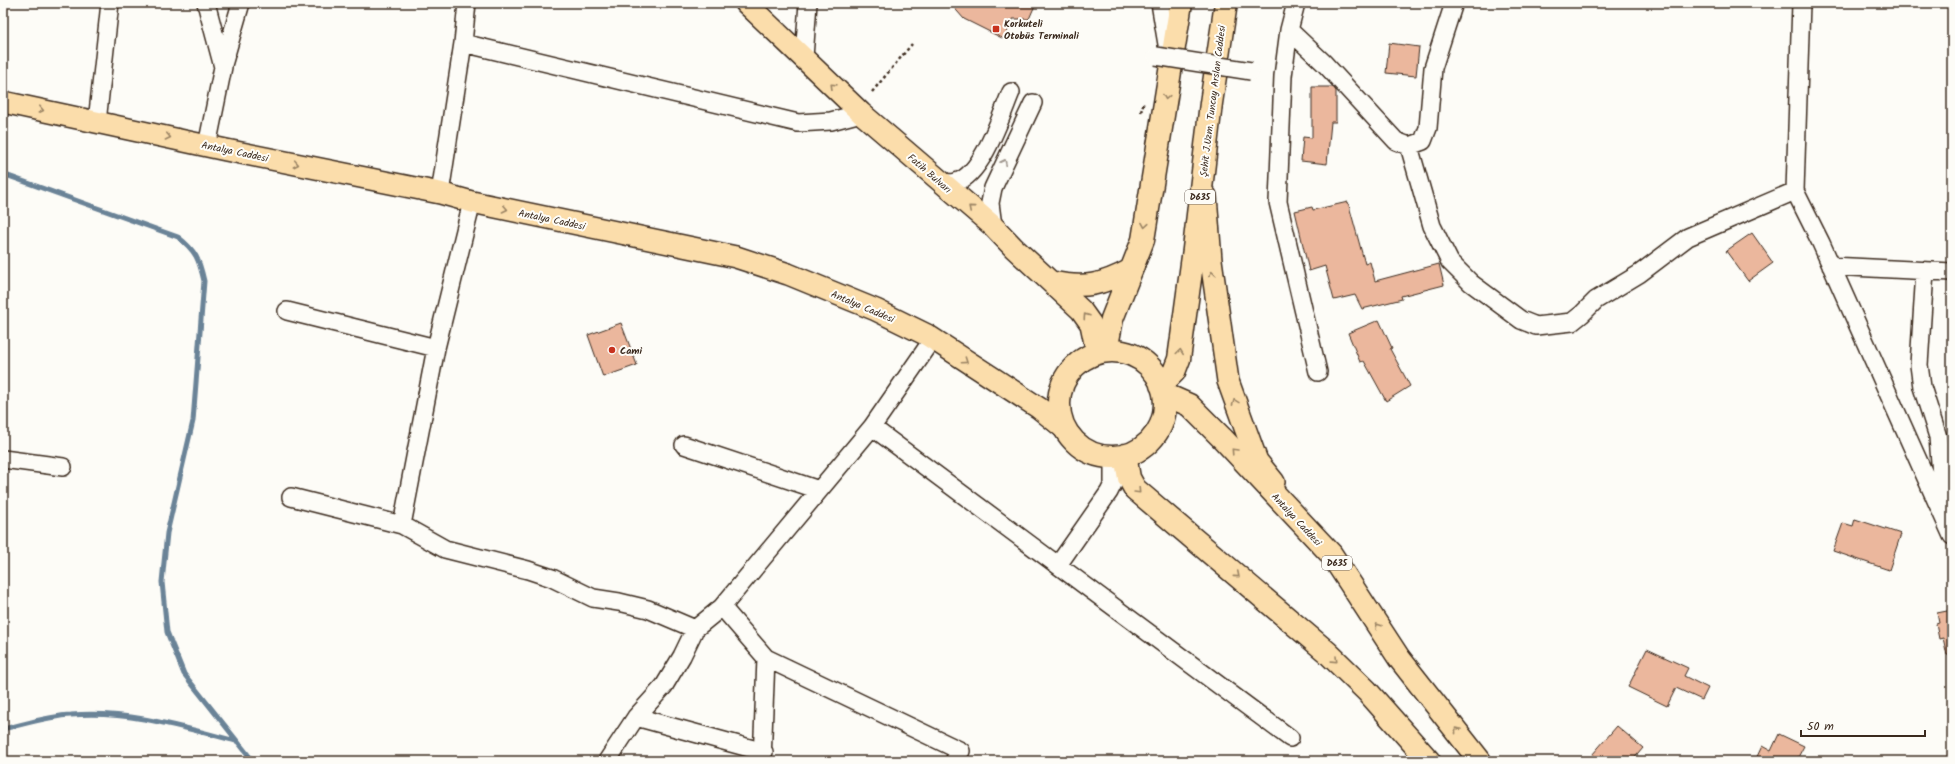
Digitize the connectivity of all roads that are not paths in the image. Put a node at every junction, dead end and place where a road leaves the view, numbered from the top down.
1 (110, 3) edge
2 (206, 3) edge
3 (241, 3) edge
4 (467, 3) edge
5 (746, 3) edge
6 (808, 3) edge
7 (1160, 3) edge
8 (1181, 3) edge
9 (1226, 3) edge
10 (1296, 3) edge
11 (1454, 3) edge
12 (1801, 3) edge
13 (1289, 30) junction
14 (463, 43) junction
15 (804, 57) junction
16 (1163, 62) junction
17 (222, 67) junction
18 (1251, 71) dead end
19 (1011, 92) dead end
20 (3, 102) edge
21 (1033, 103) dead end
22 (861, 114) junction
23 (97, 122) junction
24 (207, 146) junction
25 (1409, 146) junction
26 (1204, 164) junction
27 (940, 182) junction
28 (1795, 191) junction
29 (440, 193) junction
30 (472, 202) junction
31 (993, 226) junction
32 (1831, 266) junction
33 (1132, 269) junction
34 (1925, 270) junction
35 (1952, 272) edge
36 (1052, 282) junction
37 (287, 311) dead end
38 (933, 339) junction
39 (436, 348) junction
40 (1101, 352) junction
41 (1318, 372) dead end
42 (1163, 389) junction
43 (872, 427) junction
44 (1065, 429) junction
45 (684, 445) dead end
46 (1119, 456) junction
47 (3, 459) edge
48 (63, 467) dead end
49 (819, 490) junction
50 (291, 497) dead end
51 (1944, 520) junction
52 (402, 525) junction
53 (1952, 536) edge
54 (1328, 552) junction
55 (1058, 565) junction
56 (722, 607) junction
57 (695, 629) junction
58 (766, 658) junction
59 (636, 717) junction
60 (1290, 738) dead end
61 (763, 756) edge
62 (607, 761) edge
63 (954, 761) edge
64 (1429, 761) edge
65 (1480, 761) edge

1 - 23 street
2 - 17 street
3 - 17 street
4 - 14 street
5 - 15 main road, Fatih Bulvarı
6 - 15 street
7 - 16 street
8 - 16 highway
9 - 26 highway, Şehit J.Uzm. Tuncay Arslan Caddesi / D635
10 - 13 street
11 - 25 street
12 - 28 street
13 - 25 street
13 - 41 street
14 - 22 street
14 - 29 street
22 -> 15 main road, Fatih Bulvarı
16 - 18 street, bridge
16 -> 33 highway
17 - 24 street
19 - 27 street
20 -> 23 main road, Antalya Caddesi
31 -> 21 street
22 - 27 main road, Fatih Bulvarı
23 -> 24 main road, Antalya Caddesi
24 -> 29 main road, Antalya Caddesi
25 - 28 street
42 -> 26 highway, Şehit J.Uzm. Tuncay Arslan Caddesi / D635
54 -> 26 main road
31 -> 27 main road, Fatih Bulvarı
28 - 32 street
29 - 30 main road, Antalya Caddesi
30 -> 38 main road, Antalya Caddesi
30 - 39 street
31 - 36 main road, Fatih Bulvarı
32 - 34 street
32 - 51 street
33 - 36 main road
33 - 40 highway
34 - 35 street
34 - 51 street
40 -> 36 main road, Fatih Bulvarı
37 - 39 street
38 - 43 street
38 -> 44 main road, Antalya Caddesi
39 - 52 street
40 - 42 highway
40 - 44 highway
42 - 46 highway
54 -> 42 highway, Antalya Caddesi / D635
43 - 49 street
43 - 55 street
44 - 46 highway
45 - 49 street
46 - 55 street
46 -> 64 highway
47 - 48 street
49 - 56 street
50 - 52 street
51 - 53 street
52 - 57 street
65 -> 54 highway, Antalya Caddesi / D635
55 - 60 street
56 - 57 street
56 - 58 street
57 - 59 street
58 - 61 street
58 - 63 street
59 - 61 street
59 - 62 street

